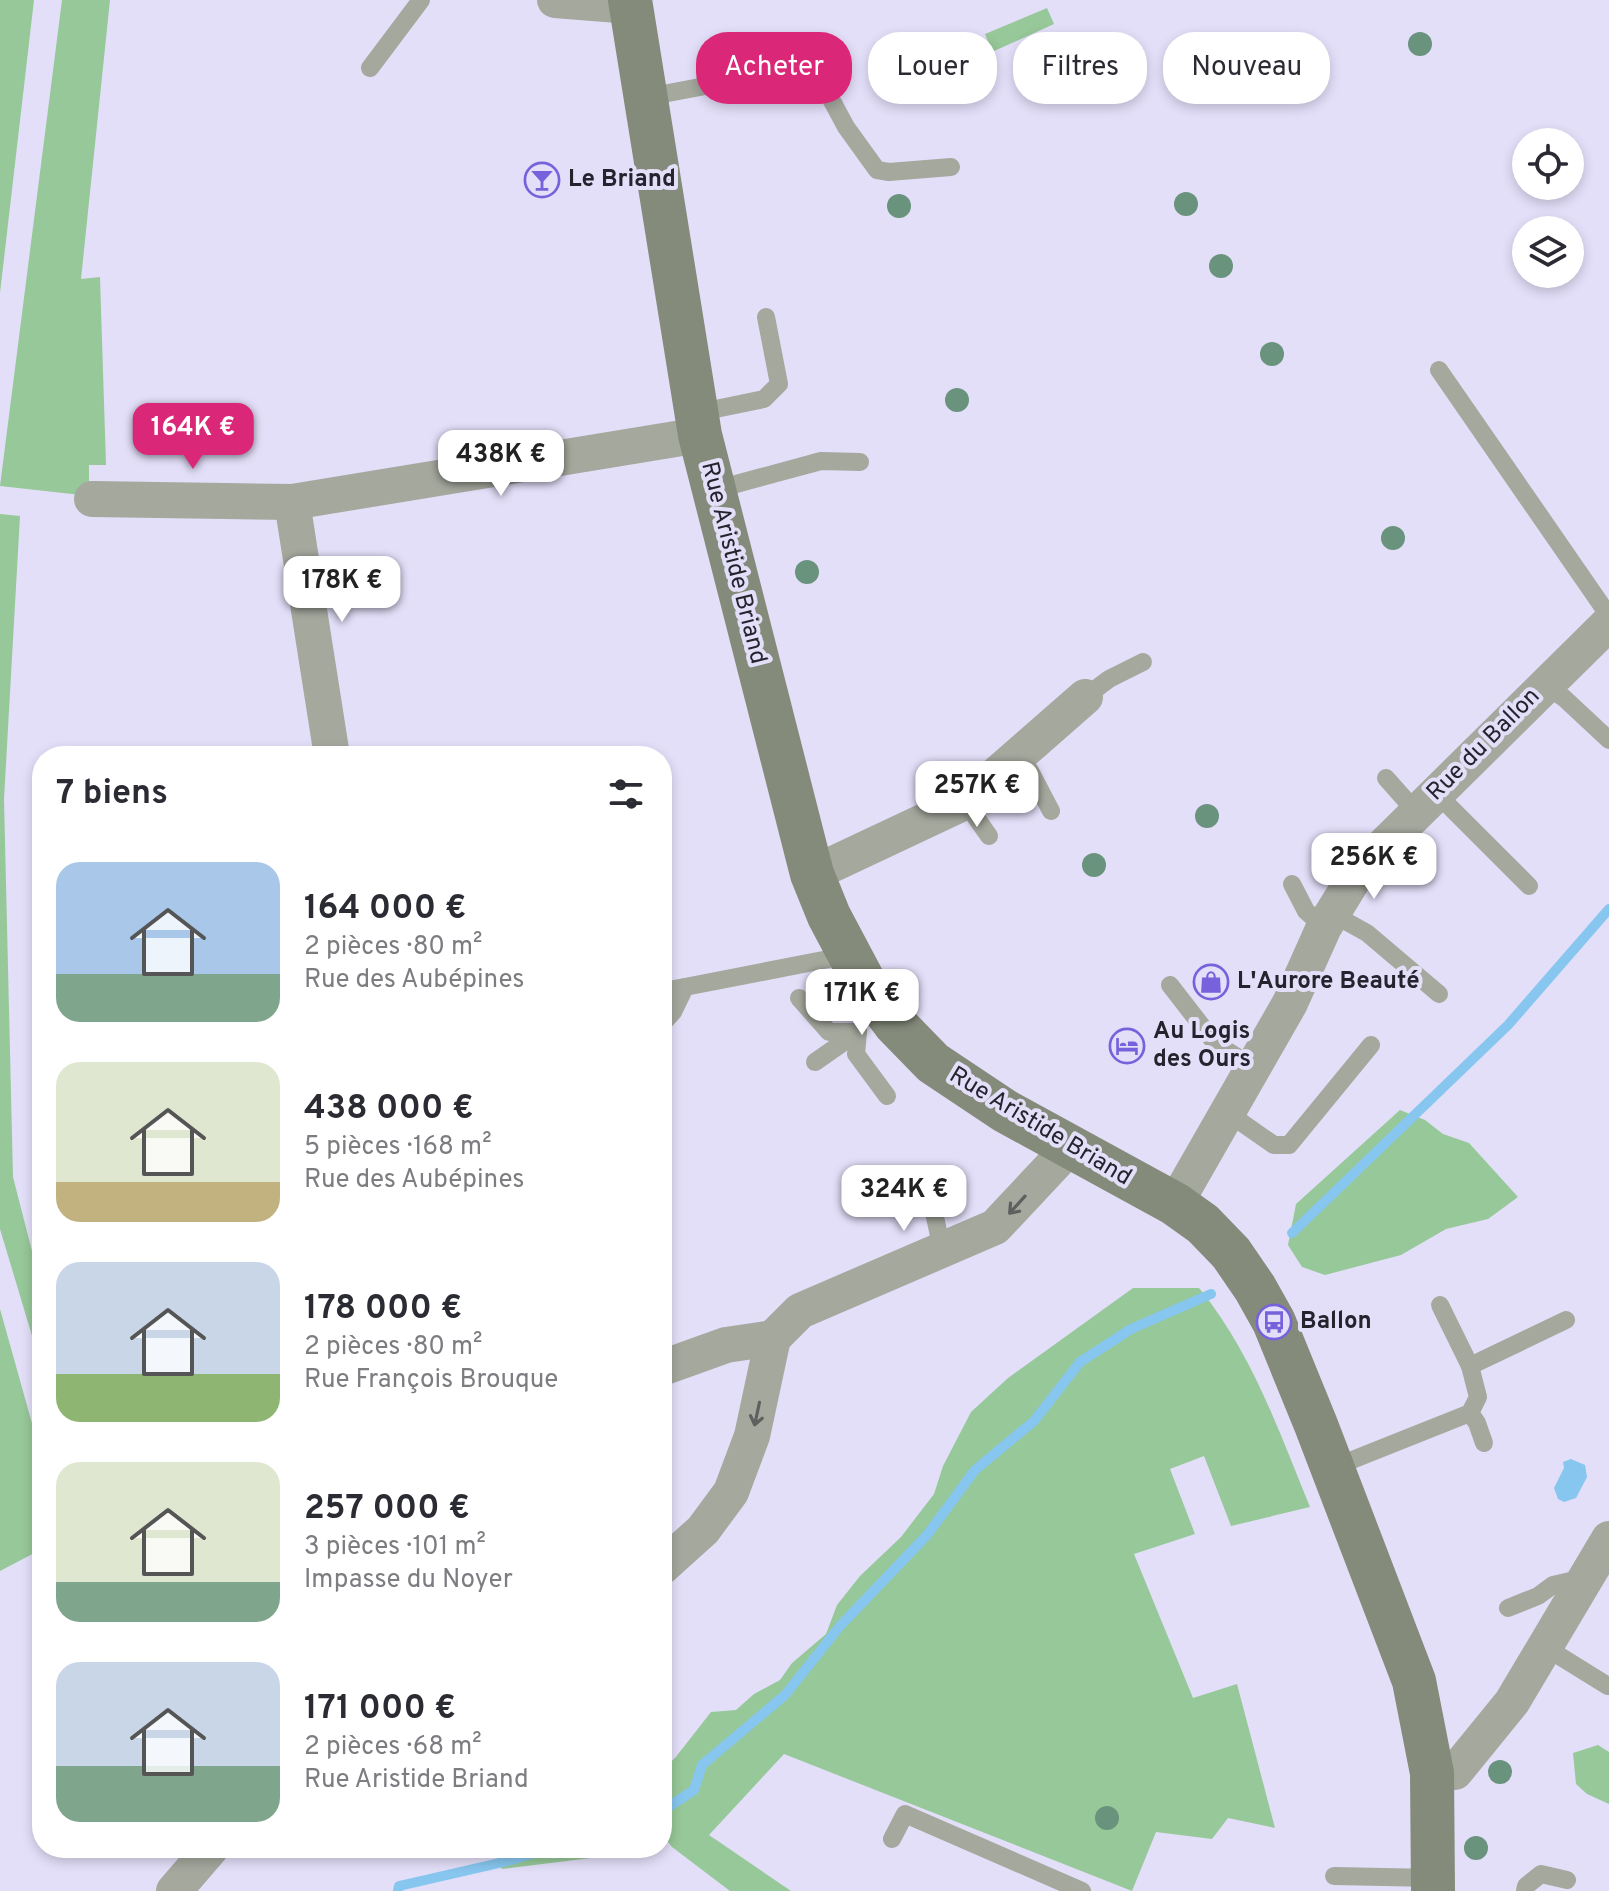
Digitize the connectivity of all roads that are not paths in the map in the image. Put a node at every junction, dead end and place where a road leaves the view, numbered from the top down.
1 (421, 0) edge
2 (555, 0) edge
3 (630, 3) edge
4 (370, 68) dead end
5 (647, 97) junction
6 (951, 167) dead end
7 (766, 317) dead end
8 (1439, 370) dead end
9 (698, 424) junction
10 (860, 462) dead end
11 (714, 490) junction
12 (92, 499) dead end
13 (292, 502) junction
14 (1609, 616) edge
15 (1609, 623) edge
16 (1143, 662) dead end
17 (1545, 685) junction
18 (1085, 697) joint
19 (1609, 740) edge
20 (330, 746) edge
21 (1014, 759) junction
22 (1386, 778) dead end
23 (965, 802) junction
24 (1426, 803) junction
25 (1051, 811) dead end
26 (989, 836) dead end
27 (812, 874) junction
28 (1292, 884) dead end
29 (1529, 886) dead end
30 (1328, 920) junction
31 (849, 955) junction
32 (1170, 985) dead end
33 (685, 987) junction
34 (672, 989) edge
35 (1439, 994) dead end
36 (799, 998) dead end
37 (672, 1013) edge
38 (872, 1022) junction
39 (1371, 1045) dead end
40 (815, 1062) dead end
41 (1253, 1067) junction
42 (887, 1096) dead end
43 (1228, 1113) junction
44 (1067, 1145) junction
45 (1175, 1204) junction
46 (933, 1208) dead end
47 (942, 1249) junction
48 (1440, 1305) dead end
49 (1566, 1320) dead end
50 (773, 1338) junction
51 (672, 1364) edge
52 (1470, 1366) junction
53 (1470, 1413) junction
54 (1484, 1443) dead end
55 (1332, 1468) junction
56 (1609, 1539) edge
57 (672, 1558) edge
58 (1586, 1577) junction
59 (1508, 1608) dead end
60 (1545, 1647) junction
61 (1608, 1686) edge
62 (1432, 1773) junction
63 (892, 1839) dead end
64 (204, 1858) edge
65 (1334, 1876) dead end
66 (1567, 1880) dead end
67 (1433, 1885) edge
68 (182, 1887) edge
69 (1082, 1891) edge
70 (1525, 1891) edge

1 - 4 lane
2 - 3 street
3 - 5 street, Rue Aristide Briand
5 - 6 lane
5 - 9 street, Rue Aristide Briand
7 - 9 lane
8 - 14 lane
9 - 11 street, Rue Aristide Briand
9 - 13 street
10 - 11 lane
11 - 27 street, Rue Aristide Briand
12 - 13 street
13 - 20 street
15 - 17 street, Rue du Ballon
16 - 18 lane
17 - 19 lane
17 - 24 street, Rue du Ballon
18 - 21 street
21 - 23 street
21 - 25 lane
22 - 24 lane
23 - 26 lane
23 - 27 street
24 - 29 lane
24 - 30 street, Rue du Ballon
27 - 31 street, Rue Aristide Briand
28 - 30 lane
30 - 35 lane
30 - 41 street, Rue du Ballon
31 - 33 lane
31 - 38 street, Rue Aristide Briand
32 - 41 lane
33 - 34 lane
33 - 37 lane
36 - 38 lane
38 - 40 lane
38 - 42 lane
38 - 44 street, Rue Aristide Briand
39 - 43 lane
41 - 43 street, Rue du Ballon
43 - 45 street, Rue du Ballon
44 - 45 street, Rue Aristide Briand
44 -> 47 street
45 - 55 street, Rue Aristide Briand
46 - 47 lane
47 - 50 street
48 - 52 lane
49 - 52 lane
50 - 51 street
50 -> 57 street
52 - 53 lane
53 - 54 lane
53 - 55 lane
55 - 62 street, Rue Aristide Briand
56 - 58 street
58 - 59 lane
58 - 60 street
60 - 61 lane
60 - 62 street
62 - 67 street, Rue Aristide Briand
63 - 69 lane
64 - 68 street
65 - 67 lane
66 - 70 lane

